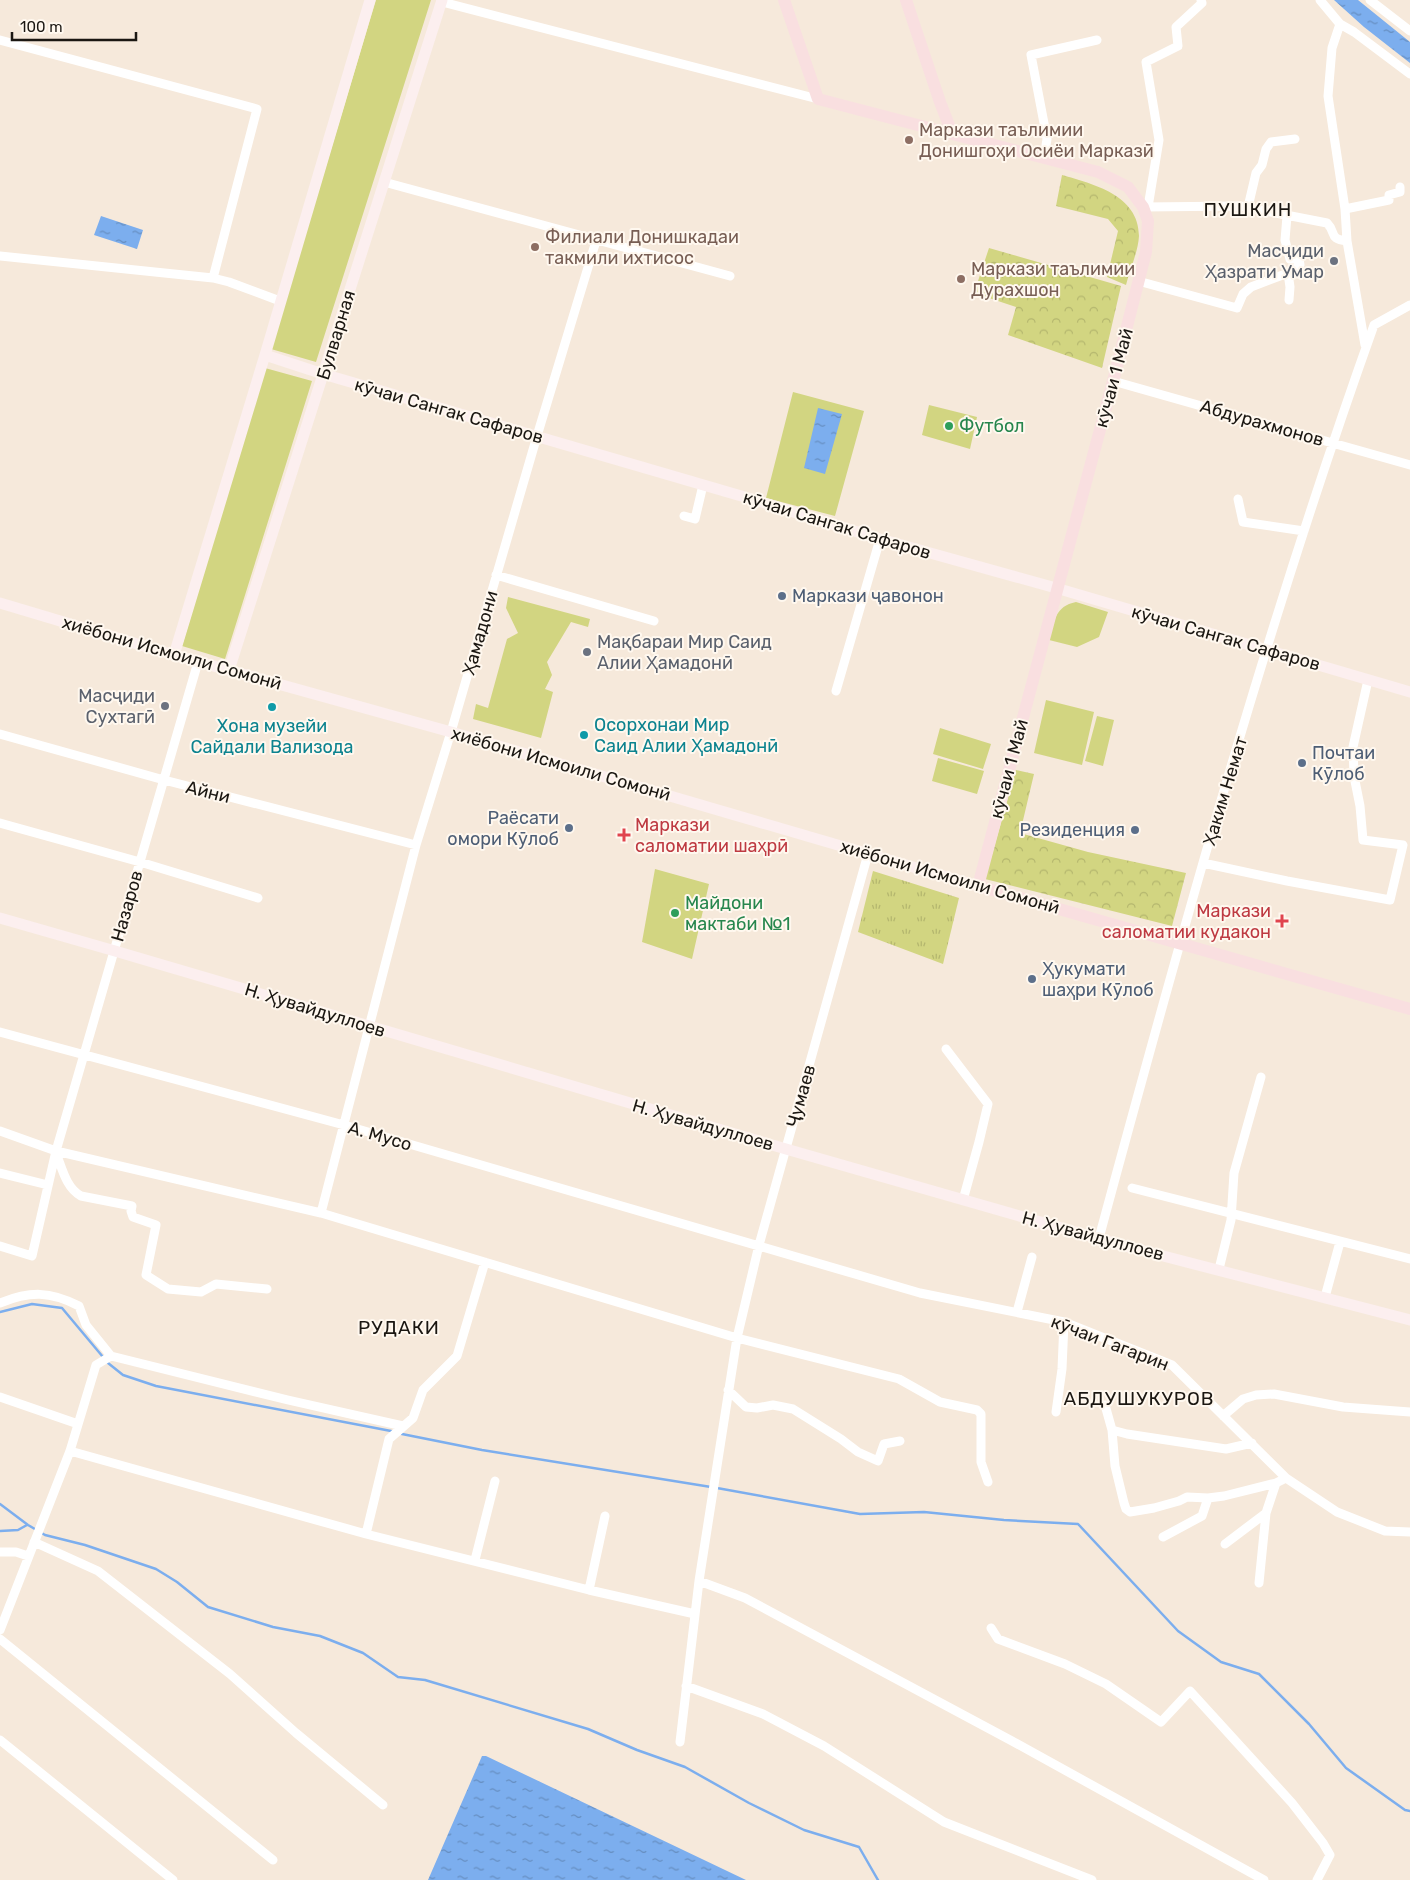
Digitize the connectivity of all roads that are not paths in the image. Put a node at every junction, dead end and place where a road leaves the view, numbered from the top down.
1 (370, 0) edge
2 (784, 0) edge
3 (906, 0) edge
4 (1202, 0) edge
5 (1320, 0) edge
6 (1370, 0) edge
7 (442, 1) edge
8 (1340, 24) junction
9 (1410, 31) edge
10 (0, 40) edge
11 (1097, 40) dead end
12 (1410, 74) edge
13 (818, 99) junction
14 (952, 133) junction
15 (1295, 139) dead end
16 (1044, 158) junction
17 (384, 182) junction
18 (1400, 187) dead end
19 (1146, 207) junction
20 (1248, 207) junction
21 (1345, 209) junction
22 (1286, 216) junction
23 (596, 241) junction
24 (1347, 241) junction
25 (0, 256) edge
26 (1288, 274) junction
27 (730, 276) dead end
28 (213, 278) junction
29 (1138, 281) junction
30 (1289, 300) dead end
31 (280, 301) junction
32 (1410, 304) edge
33 (1365, 348) junction
34 (265, 355) junction
35 (323, 374) junction
36 (1113, 381) junction
37 (536, 436) junction
38 (1331, 443) junction
39 (1410, 464) edge
40 (703, 485) junction
41 (1238, 499) dead end
42 (684, 516) dead end
43 (1304, 531) junction
44 (880, 539) junction
45 (496, 575) junction
46 (1056, 588) junction
47 (0, 602) edge
48 (654, 621) dead end
49 (1267, 650) junction
50 (174, 655) junction
51 (198, 662) junction
52 (229, 670) junction
53 (1368, 680) junction
54 (836, 691) dead end
55 (1410, 692) edge
56 (452, 732) junction
57 (0, 734) edge
58 (164, 780) junction
59 (0, 823) edge
60 (416, 845) junction
61 (868, 854) junction
62 (140, 862) junction
63 (1203, 863) junction
64 (978, 886) junction
65 (258, 898) dead end
66 (0, 918) edge
67 (1179, 943) junction
68 (115, 951) junction
69 (1410, 1009) edge
70 (368, 1026) junction
71 (0, 1032) edge
72 (946, 1049) dead end
73 (83, 1055) junction
74 (1261, 1077) dead end
75 (344, 1126) junction
76 (0, 1131) edge
77 (786, 1149) junction
78 (56, 1152) junction
79 (0, 1173) edge
80 (48, 1185) junction
81 (1132, 1188) dead end
82 (963, 1200) junction
83 (321, 1213) junction
84 (1231, 1213) junction
85 (1098, 1238) junction
86 (1340, 1242) junction
87 (759, 1245) junction
88 (0, 1246) edge
89 (1032, 1257) dead end
90 (1410, 1259) edge
91 (485, 1262) junction
92 (1219, 1270) junction
93 (267, 1289) dead end
94 (1325, 1297) junction
95 (0, 1302) edge
96 (1017, 1312) junction
97 (1410, 1320) edge
98 (1064, 1322) junction
99 (737, 1338) junction
100 (111, 1356) junction
101 (728, 1390) junction
102 (0, 1397) edge
103 (1105, 1405) dead end
104 (1056, 1412) dead end
105 (1410, 1412) edge
106 (1223, 1416) junction
107 (78, 1424) junction
108 (403, 1426) junction
109 (1112, 1430) junction
110 (900, 1441) dead end
111 (1252, 1443) junction
112 (70, 1451) junction
113 (1286, 1478) junction
114 (495, 1481) dead end
115 (988, 1482) dead end
116 (1276, 1483) junction
117 (1208, 1498) junction
118 (1266, 1513) junction
119 (605, 1516) dead end
120 (1410, 1532) edge
121 (366, 1534) junction
122 (1163, 1537) dead end
123 (35, 1539) junction
124 (1225, 1544) dead end
125 (0, 1552) edge
126 (28, 1556) junction
127 (475, 1560) junction
128 (699, 1581) junction
129 (1259, 1584) dead end
130 (589, 1590) junction
131 (695, 1614) junction
132 (992, 1628) dead end
133 (0, 1630) edge
134 (0, 1639) edge
135 (686, 1686) junction
136 (0, 1740) edge
137 (680, 1742) dead end
138 (382, 1805) dead end
139 (273, 1860) dead end
140 (173, 1880) edge
141 (1092, 1880) edge
142 (1264, 1880) edge
143 (1316, 1880) edge

1 - 31 street
2 - 13 main road
3 - 14 main road
4 - 19 street
5 - 8 street
6 - 9 street
7 - 13 street
7 - 17 street, Булварная
8 - 12 street
8 - 21 street
10 - 28 street
11 - 16 street
13 - 14 main road, кӯчаи 1 Май
14 - 16 main road, кӯчаи 1 Май
15 - 20 street
16 - 19 main road, кӯчаи 1 Май
17 - 23 street
17 - 35 street, Булварная
18 - 21 street
19 - 20 street
19 - 29 main road, кӯчаи 1 Май
20 - 22 street
21 - 24 street
22 - 24 street
22 - 26 street
23 - 27 street
23 - 37 street, Ҳамадони
24 - 33 street
25 - 28 street
26 - 29 street
26 - 30 street
28 - 31 street
29 - 36 main road, кӯчаи 1 Май
31 - 34 street
32 - 33 street, Ҳаким Немат
33 - 38 street, Ҳаким Немат
34 - 35 street, кӯчаи Сангак Сафаров
34 - 50 street
35 - 37 street, кӯчаи Сангак Сафаров
35 - 52 street, Булварная
36 - 38 street, Абдурахмонов
36 - 46 main road, кӯчаи 1 Май
37 - 40 street, кӯчаи Сангак Сафаров
37 - 45 street, Ҳамадони
38 - 39 street, Абдурахмонов
38 - 43 street, Ҳаким Немат
40 - 42 street
40 - 44 street, кӯчаи Сангак Сафаров
41 - 43 street
43 - 49 street, Ҳаким Немат
44 - 46 street, кӯчаи Сангак Сафаров
44 - 54 street
45 - 48 street
45 - 56 street, Ҳамадони
46 - 49 street, кӯчаи Сангак Сафаров
46 - 64 main road, кӯчаи 1 Май
47 - 50 street, хиёбони Исмоили Сомонӣ
49 - 53 street, кӯчаи Сангак Сафаров
49 - 63 street, Ҳаким Немат
50 - 51 street, хиёбони Исмоили Сомонӣ
51 - 52 street, хиёбони Исмоили Сомонӣ
51 - 58 street, Назаров
52 - 56 street, хиёбони Исмоили Сомонӣ
53 - 55 street, кӯчаи Сангак Сафаров
53 - 63 street
56 - 60 street, Ҳамадони
56 - 61 street, хиёбони Исмоили Сомонӣ
57 - 58 street, Айни
58 - 60 street, Айни
58 - 62 street, Назаров
59 - 62 street
60 - 70 street, Ҳамадони
61 - 64 street, хиёбони Исмоили Сомонӣ
61 - 77 street, Ҷумаев
62 - 65 street
62 - 68 street, Назаров
63 - 67 street, Ҳаким Немат
64 - 67 main road, хиёбони Исмоили Сомонӣ
66 - 68 street, Н. Ҳувайдуллоев
67 - 69 main road, хиёбони Исмоили Сомонӣ
67 - 85 street, Ҳаким Немат
68 - 70 street, Н. Ҳувайдуллоев
68 - 73 street, Назаров
70 - 75 street, Ҳамадони
70 - 77 street, Н. Ҳувайдуллоев
71 - 73 street, А. Мусо
72 - 82 street
73 - 75 street, А. Мусо
73 - 78 street, Назаров
74 - 84 street
75 - 83 street, Ҳамадони
75 - 87 street, А. Мусо
76 - 78 street
77 - 82 street, Н. Ҳувайдуллоев
77 - 87 street, Ҷумаев
78 - 80 street, Назаров
78 - 83 street
78 - 93 street
79 - 80 street
80 - 88 street, Назаров
81 - 84 street
82 - 85 street, Н. Ҳувайдуллоев
83 - 91 street
84 - 86 street
84 - 92 street
85 - 92 street, Н. Ҳувайдуллоев
86 - 90 street
86 - 94 street
87 - 96 street, кӯчаи Гагарин
87 - 99 street, Ҷумаев
89 - 96 street
91 - 99 street
91 - 108 street
92 - 94 street, Н. Ҳувайдуллоев
94 - 97 street, Н. Ҳувайдуллоев
95 - 100 street
96 - 98 street, кӯчаи Гагарин
98 - 104 street
98 - 106 street, кӯчаи Гагарин
99 - 101 street, Ҷумаев
99 - 115 street
100 - 107 street
100 - 108 street
101 - 110 street
101 - 128 street, Ҷумаев
102 - 107 street
103 - 109 street
105 - 106 street
106 - 111 street, кӯчаи Гагарин
107 - 112 street
108 - 121 street
109 - 111 street
109 - 117 street
111 - 113 street, кӯчаи Гагарин
112 - 121 street
112 - 123 street
113 - 116 street
113 - 120 street, кӯчаи Гагарин
114 - 127 street
116 - 117 street
116 - 118 street
117 - 122 street
118 - 124 street
118 - 129 street
119 - 130 street
121 - 127 street
123 - 126 street
123 - 138 street
125 - 126 street
126 - 133 street
127 - 130 street
128 - 131 street, Ҷумаев
128 - 142 street
130 - 131 street
131 - 135 street, Ҷумаев
132 - 143 street
134 - 139 street
135 - 137 street, Ҷумаев
135 - 141 street
136 - 140 street

